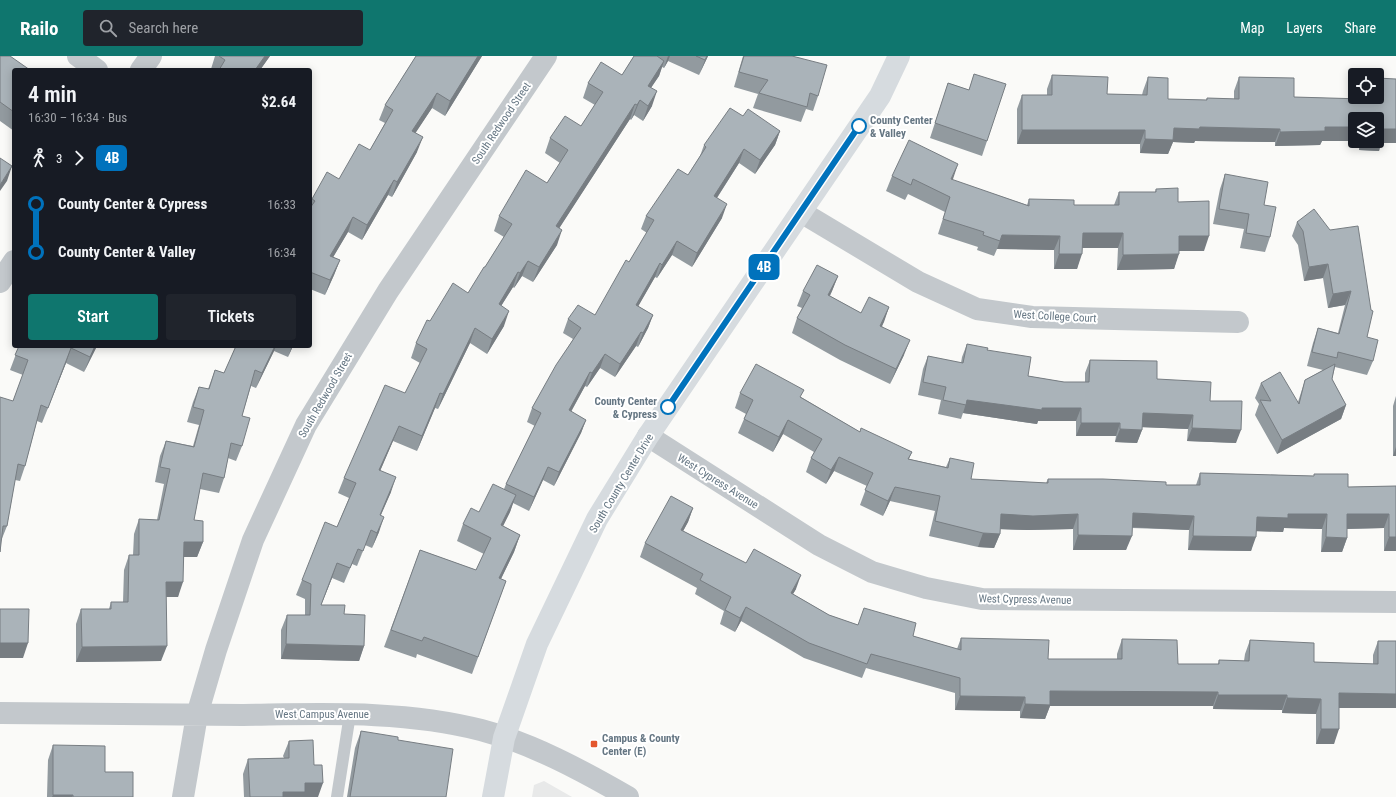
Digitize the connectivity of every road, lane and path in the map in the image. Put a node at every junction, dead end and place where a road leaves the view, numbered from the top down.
1 (78, 56) edge
2 (151, 56) edge
3 (546, 56) edge
4 (898, 56) edge
5 (94, 68) edge
6 (142, 68) edge
7 (801, 212) junction
8 (12, 264) edge
9 (0, 282) edge
10 (1238, 322) dead end
11 (648, 436) junction
12 (1396, 602) edge
13 (0, 713) edge
14 (350, 714) junction
15 (197, 715) junction
16 (504, 738) junction
17 (184, 797) edge
18 (337, 797) edge
19 (493, 797) edge
20 (628, 797) edge

1 - 5 street
2 - 6 street
3 - 15 street, South Redwood Street
4 - 7 street, South County Center Drive
7 - 10 street, West College Court
7 - 11 street, South County Center Drive
8 - 9 street
11 - 12 street, West Cypress Avenue
11 - 16 street, South County Center Drive
13 - 15 street, West Campus Avenue
14 - 15 street, West Campus Avenue
14 - 16 street, West Campus Avenue
14 - 18 lane
15 - 17 street, South Redwood Street
16 - 19 street, South County Center Drive
16 - 20 street, West Campus Avenue

